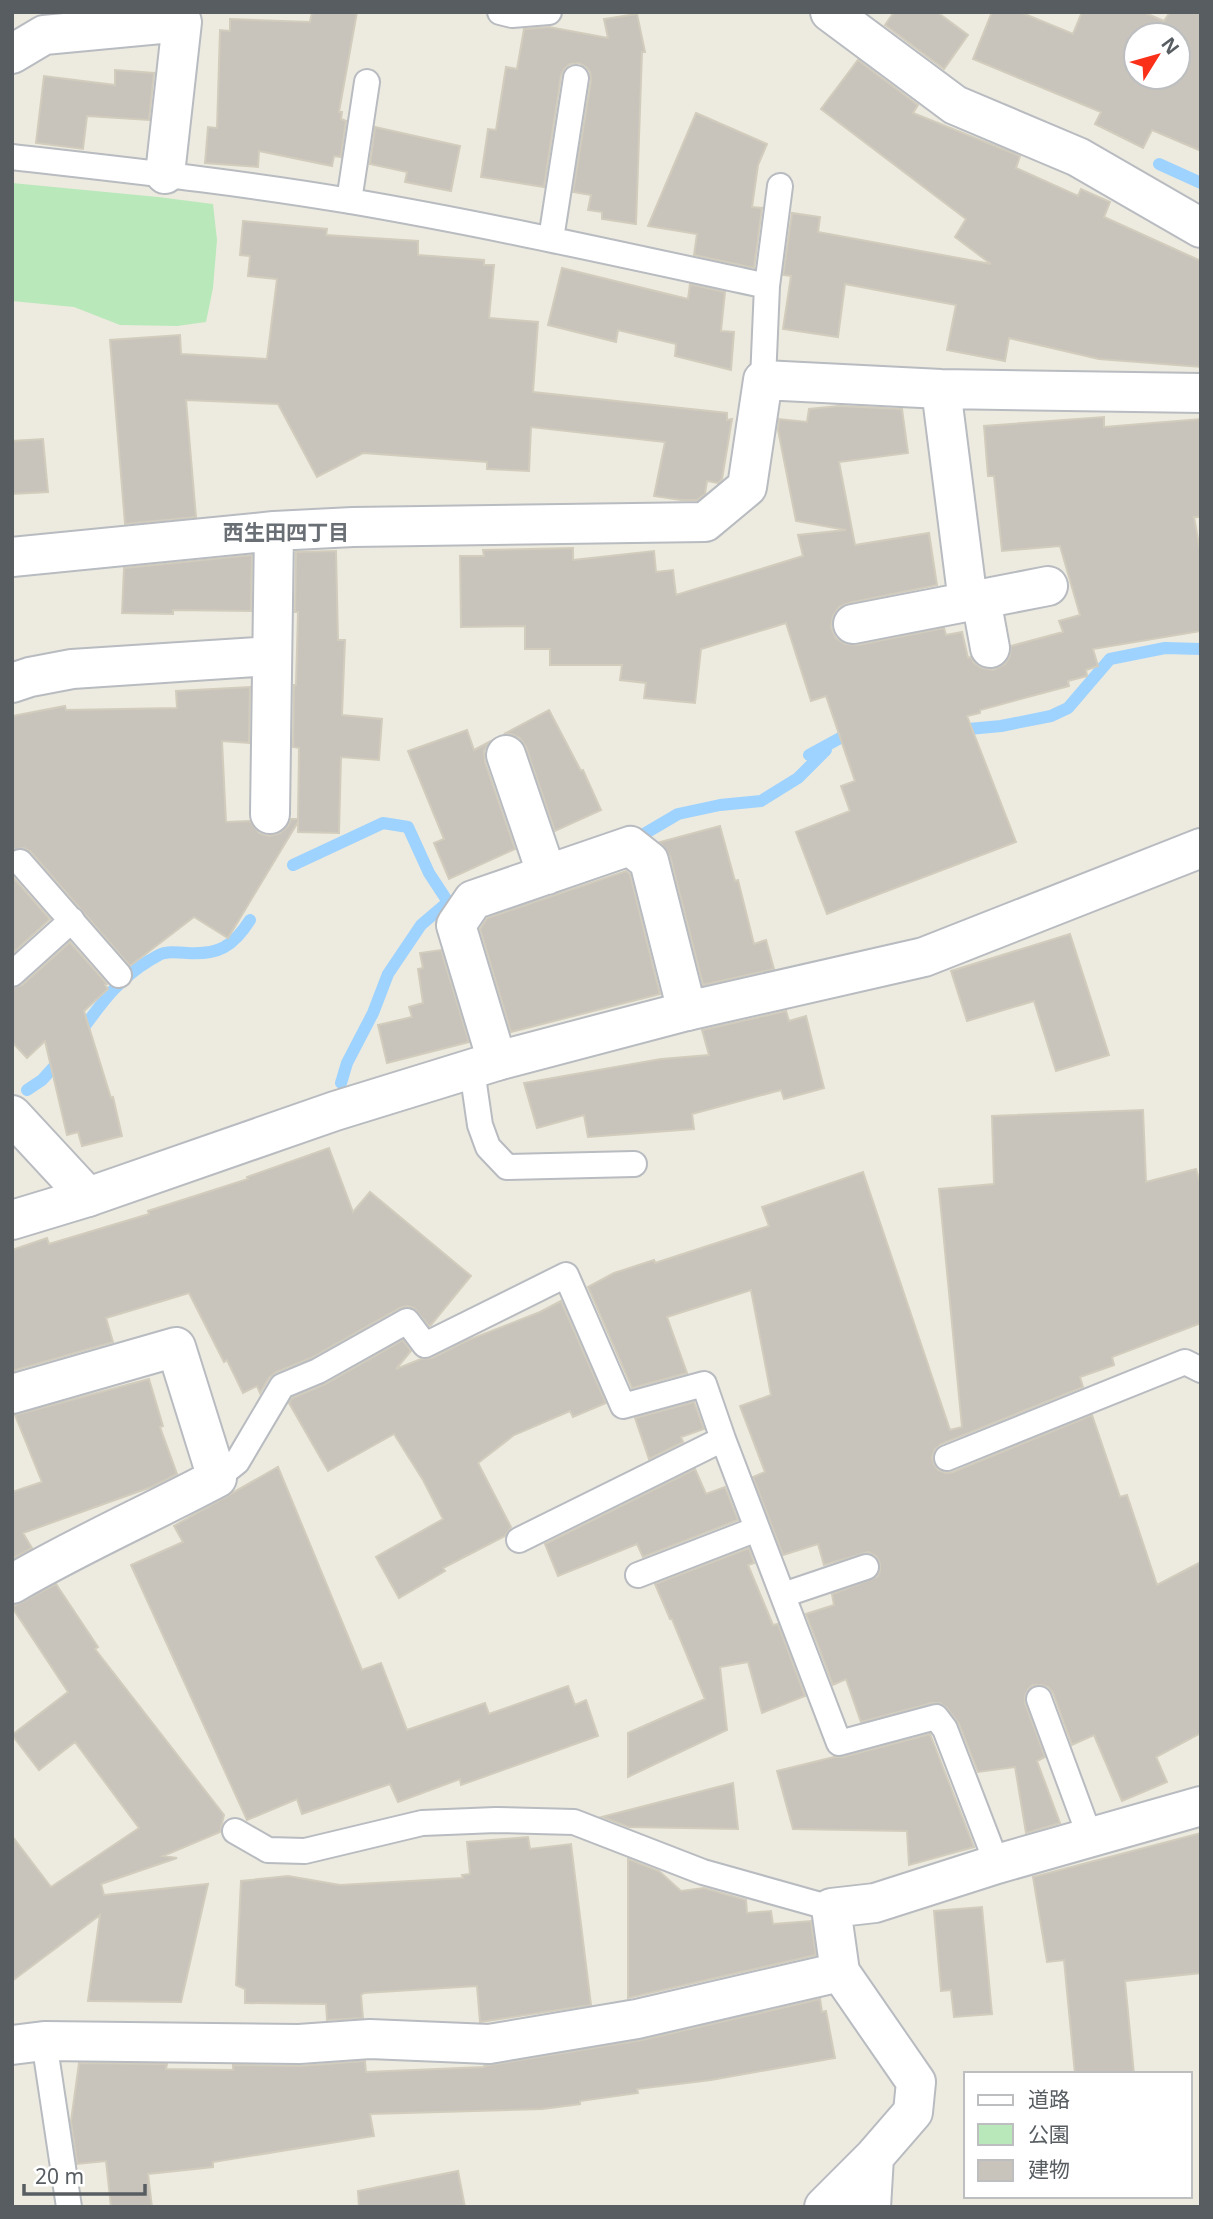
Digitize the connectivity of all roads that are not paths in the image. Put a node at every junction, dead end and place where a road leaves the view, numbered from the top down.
1 (500, 12) edge
2 (549, 12) edge
3 (830, 12) edge
4 (12, 54) edge
5 (576, 78) dead end
6 (367, 82) dead end
7 (12, 157) edge
8 (165, 174) junction
9 (780, 187) dead end
10 (349, 201) junction
11 (1201, 228) edge
12 (551, 239) junction
13 (766, 286) junction
14 (763, 380) junction
15 (941, 389) junction
16 (1201, 393) edge
17 (274, 531) junction
18 (12, 557) edge
19 (1048, 586) dead end
20 (974, 601) junction
21 (853, 624) dead end
22 (990, 648) dead end
23 (272, 656) junction
24 (12, 683) edge
25 (506, 755) dead end
26 (270, 814) dead end
27 (1201, 848) edge
28 (20, 862) dead end
29 (547, 875) junction
30 (72, 920) junction
31 (12, 974) edge
32 (120, 975) dead end
33 (687, 1011) junction
34 (484, 1065) junction
35 (12, 1115) edge
36 (634, 1164) dead end
37 (88, 1197) junction
38 (12, 1220) edge
39 (1201, 1370) edge
40 (12, 1394) edge
41 (723, 1439) junction
42 (947, 1458) dead end
43 (217, 1478) junction
44 (757, 1529) junction
45 (519, 1540) dead end
46 (866, 1567) dead end
47 (638, 1575) dead end
48 (12, 1584) edge
49 (783, 1595) junction
50 (1039, 1699) dead end
51 (1201, 1806) edge
52 (235, 1831) dead end
53 (1090, 1838) junction
54 (997, 1864) junction
55 (831, 1908) junction
56 (840, 1972) junction
57 (28, 2043) edge
58 (874, 2157) junction
59 (69, 2207) edge
60 (824, 2207) edge
61 (871, 2207) edge

1 - 2 lane
3 - 11 street
4 - 8 street
5 - 12 lane
6 - 10 lane
7 - 8 lane
8 - 10 lane
9 - 13 lane
10 - 12 lane
12 - 13 lane
13 - 14 lane
14 - 15 street
14 - 17 street
15 - 16 street
15 - 20 street
17 - 18 street
17 - 23 street
19 - 20 street
20 - 21 street
20 - 22 street
23 - 24 street
23 - 26 street
25 - 29 street
27 - 33 street
28 - 30 lane
29 - 33 street
29 - 34 street
30 - 31 lane
30 - 32 lane
33 - 34 street
34 - 36 lane
34 - 37 street
35 - 37 street
37 - 38 street
39 - 42 lane
40 - 43 street
41 - 43 lane
41 - 44 lane
41 - 45 lane
43 - 48 street
44 - 47 lane
44 - 49 lane
46 - 49 lane
49 - 54 lane
50 - 53 lane
51 - 53 street
52 - 55 lane
53 - 54 street
54 - 55 street
55 - 56 street
56 - 57 street
56 - 58 street
57 - 59 lane
58 - 60 street
58 - 61 street

